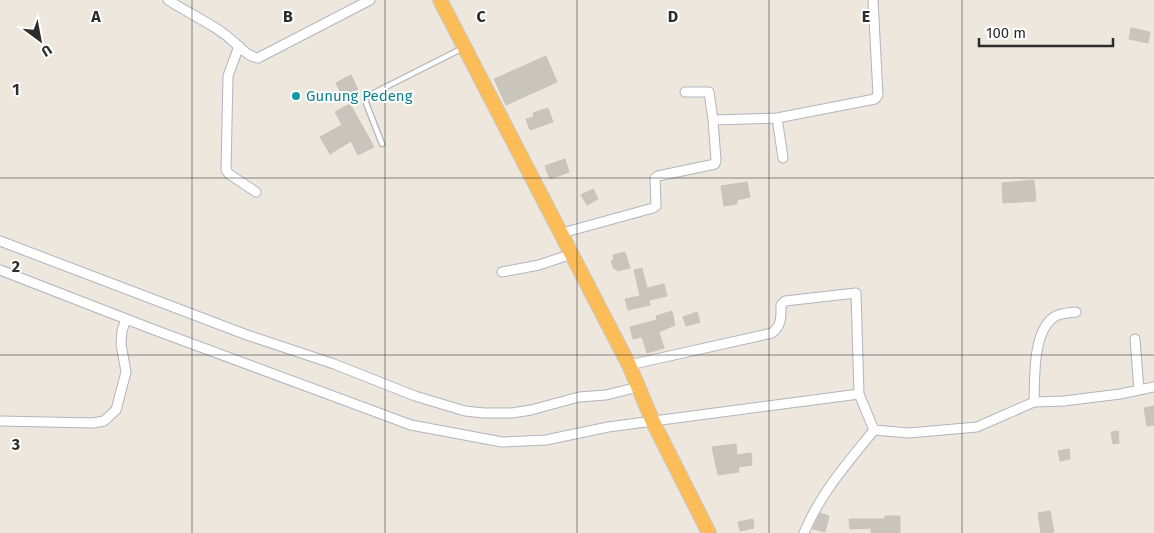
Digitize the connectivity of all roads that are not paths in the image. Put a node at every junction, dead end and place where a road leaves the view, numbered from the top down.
1 (168, 0) edge
2 (370, 0) edge
3 (440, 0) edge
4 (873, 0) edge
5 (239, 46) junction
6 (465, 47) junction
7 (685, 92) dead end
8 (777, 118) junction
9 (713, 120) junction
10 (382, 144) dead end
11 (783, 158) dead end
12 (256, 192) dead end
13 (562, 233) junction
14 (0, 241) edge
15 (572, 254) junction
16 (0, 270) edge
17 (502, 272) dead end
18 (1076, 312) dead end
19 (126, 319) junction
20 (1135, 339) dead end
21 (629, 365) junction
22 (638, 387) junction
23 (1154, 387) edge
24 (1139, 390) junction
25 (859, 394) junction
26 (1034, 402) junction
27 (0, 422) edge
28 (653, 422) junction
29 (874, 430) junction
30 (709, 533) edge
31 (804, 533) edge

1 - 5 street
2 - 5 street
3 - 6 highway
4 - 8 street
5 - 12 street
6 - 10 lane
6 - 13 highway
7 - 9 street
8 - 9 street
8 - 11 street
9 - 13 street
13 - 15 highway
14 - 22 street
15 - 17 street
15 - 21 highway
16 - 19 street
18 - 26 street
19 - 27 street
19 - 28 street
20 - 24 street
21 - 22 highway
21 - 25 street
22 - 28 highway
23 - 24 street
24 - 26 street
25 - 28 street
25 - 29 street
26 - 29 street
28 - 30 highway
29 - 31 street

